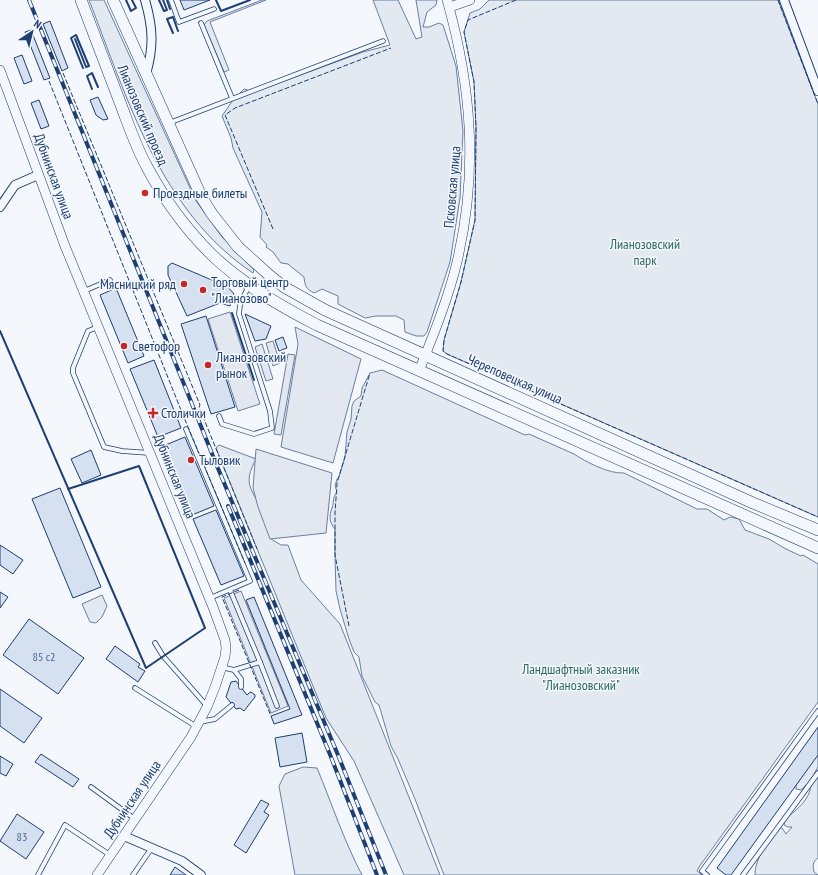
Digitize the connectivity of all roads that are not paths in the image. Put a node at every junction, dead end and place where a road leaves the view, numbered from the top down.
1 (81, 0) edge
2 (113, 0) edge
3 (145, 0) edge
4 (171, 0) edge
5 (470, 0) edge
6 (784, 0) edge
7 (449, 4) edge
8 (214, 9) dead end
9 (201, 23) dead end
10 (383, 41) dead end
11 (0, 70) edge
12 (146, 74) junction
13 (818, 91) edge
14 (232, 98) junction
15 (168, 123) junction
16 (38, 175) junction
17 (0, 207) edge
18 (269, 275) joint
19 (110, 280) dead end
20 (249, 285) junction
21 (84, 291) junction
22 (98, 326) junction
23 (425, 355) junction
24 (419, 371) junction
25 (219, 416) dead end
26 (186, 429) dead end
27 (150, 453) junction
28 (753, 503) junction
29 (749, 517) junction
30 (818, 530) edge
31 (818, 535) edge
32 (818, 544) edge
33 (818, 548) edge
34 (230, 590) junction
35 (210, 598) junction
36 (155, 644) dead end
37 (260, 662) junction
38 (222, 667) junction
39 (234, 670) junction
40 (135, 688) dead end
41 (241, 688) dead end
42 (232, 705) dead end
43 (277, 706) dead end
44 (207, 707) junction
45 (818, 710) edge
46 (816, 717) edge
47 (198, 724) junction
48 (818, 773) edge
49 (91, 787) dead end
50 (136, 819) junction
51 (124, 836) junction
52 (151, 849) junction
53 (111, 855) junction
54 (38, 875) edge
55 (97, 875) edge
56 (133, 875) edge
57 (201, 875) edge
58 (707, 875) edge
59 (743, 875) edge

1 - 20 main road, Лианозовский проезд
2 - 12 main road, Лианозовский проезд
3 - 12 street
4 - 8 lane
5 - 7 street
6 - 13 street
7 - 23 street, Псковская улица
9 - 14 lane
10 - 14 lane
11 - 16 street, Дубнинская улица
12 - 15 main road, Лианозовский проезд
14 - 15 lane
15 - 18 main road, Лианозовский проезд
16 - 17 street
16 - 21 street, Дубнинская улица
18 - 23 main road, Череповецкая улица
19 - 21 lane
20 - 24 main road, Лианозовский проезд
20 - 25 lane
21 - 22 street, Дубнинская улица
22 - 27 street, Дубнинская улица
22 - 27 lane
23 - 24 street, Псковская улица
23 - 28 main road, Череповецкая улица
24 - 29 main road
26 - 34 lane
27 - 35 street, Дубнинская улица
28 - 30 main road, Череповецкая улица
28 - 31 lane, Череповецкая улица
29 - 32 lane
29 - 33 main road
34 - 35 lane
34 - 37 lane
35 - 38 street, Дубнинская улица
36 - 44 lane
37 - 39 lane
37 - 43 lane
38 - 39 lane
38 - 44 street, Дубнинская улица
39 - 41 lane
40 - 47 lane
42 - 47 lane
44 - 47 street, Дубнинская улица
45 - 46 lane
46 - 58 lane
47 - 50 street, Дубнинская улица
48 - 59 lane
49 - 50 lane
50 - 51 street, Дубнинская улица
51 - 52 street
51 - 53 street, Дубнинская улица
52 - 56 lane
52 - 57 street
53 - 54 lane
53 - 55 street, Дубнинская улица

